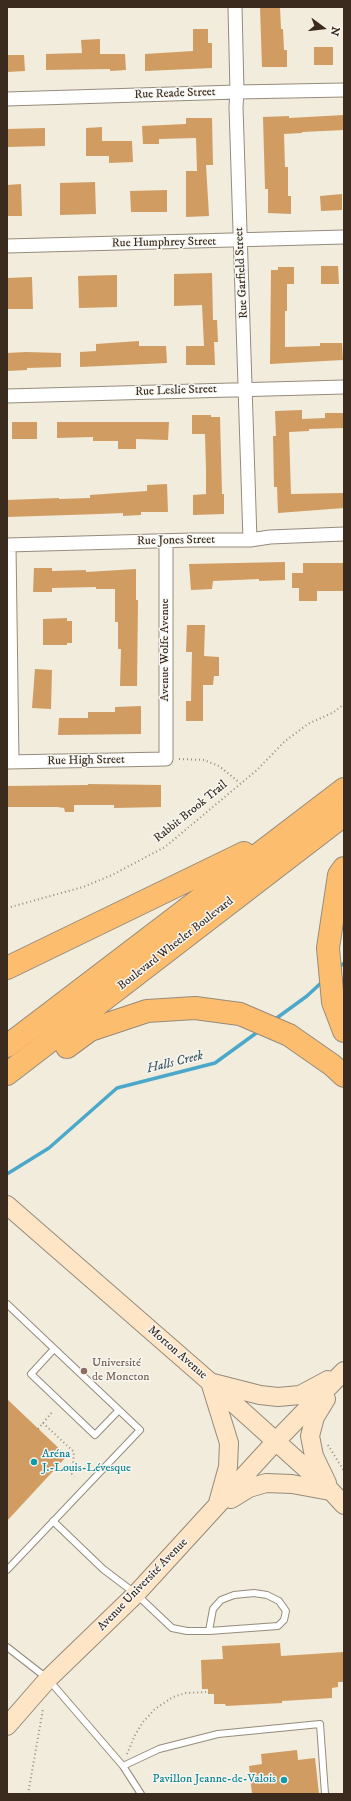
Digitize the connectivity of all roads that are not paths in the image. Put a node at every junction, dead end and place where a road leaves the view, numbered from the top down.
1 (235, 7) edge
2 (344, 90) edge
3 (238, 92) junction
4 (7, 99) edge
5 (344, 237) edge
6 (240, 241) junction
7 (7, 246) edge
8 (344, 387) edge
9 (246, 389) junction
10 (7, 396) edge
11 (344, 534) edge
12 (250, 540) junction
13 (166, 541) junction
14 (8, 545) edge
15 (166, 759) joint
16 (10, 762) edge
17 (344, 778) edge
18 (344, 789) edge
19 (344, 815) edge
20 (344, 868) edge
21 (7, 968) edge
22 (344, 1031) edge
23 (7, 1046) edge
24 (7, 1074) edge
25 (344, 1076) edge
26 (7, 1090) edge
27 (8, 1206) edge
28 (7, 1304) edge
29 (54, 1349) junction
30 (343, 1372) edge
31 (210, 1382) junction
32 (119, 1410) junction
33 (276, 1441) junction
34 (331, 1491) junction
35 (344, 1505) edge
36 (216, 1508) junction
37 (52, 1521) junction
38 (7, 1570) edge
39 (136, 1594) junction
40 (209, 1630) junction
41 (7, 1647) edge
42 (48, 1679) junction
43 (7, 1726) edge
44 (123, 1766) junction
45 (141, 1794) edge
46 (325, 1794) edge

1 - 3 street, Rue Garfield Street
2 - 3 street, Rue Reade Street
3 - 4 street, Rue Reade Street
3 - 6 street, Rue Garfield Street
5 - 6 street, Rue Humphrey Street
6 - 7 street, Rue Humphrey Street
6 - 9 street, Rue Garfield Street
8 - 9 street, Rue Leslie Street
9 - 10 street, Rue Leslie Street
9 - 12 street, Rue Garfield Street
11 - 12 street, Rue Jones Street
12 - 13 street, Rue Jones Street
13 - 14 street, Rue Jones Street
13 - 15 street, Avenue Wolfe Avenue
14 - 16 street
15 - 16 street, Rue High Street
17 - 21 highway
18 - 23 highway, Boulevard Wheeler Boulevard
19 - 24 highway, Boulevard Wheeler Boulevard
20 - 22 highway
25 - 26 highway
27 - 31 street, Morton Avenue
28 - 29 lane
29 - 32 lane
29 - 32 lane
30 - 31 street
30 - 33 street, Avenue Université Avenue
30 - 34 street
31 - 33 street, Morton Avenue
31 - 36 street
32 - 37 lane
33 - 34 street, Morton Avenue
33 - 36 street, Avenue Université Avenue
34 - 35 street, Morton Avenue
34 - 36 street
36 - 39 street, Avenue Université Avenue
37 - 38 lane
37 - 39 lane
39 - 40 lane
39 - 42 street, Avenue Université Avenue
40 - 40 lane
41 - 42 lane
42 - 43 street, Avenue Université Avenue
42 - 44 lane
44 - 45 lane
44 - 46 lane

